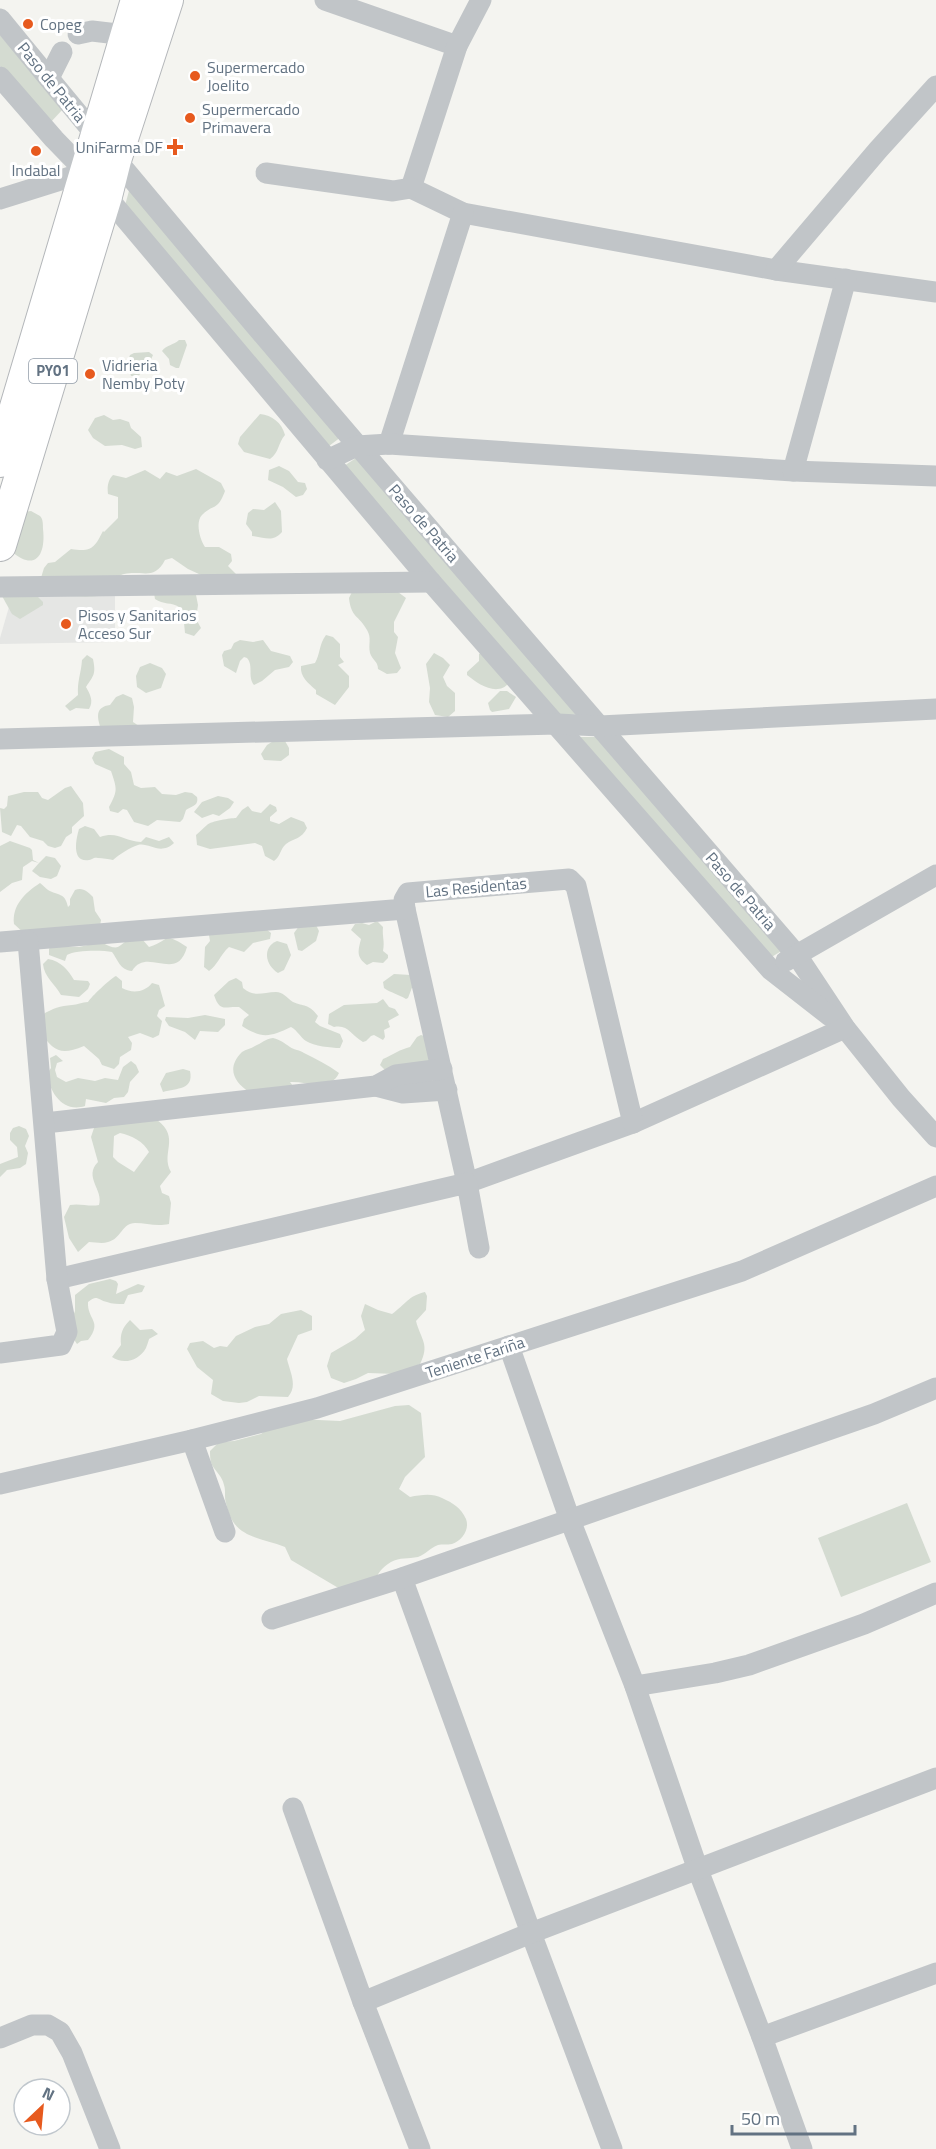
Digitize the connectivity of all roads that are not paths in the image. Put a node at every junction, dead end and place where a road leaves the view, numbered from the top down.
1 (137, 0) edge
2 (168, 0) edge
3 (325, 0) edge
4 (481, 0) edge
5 (0, 19) edge
6 (78, 34) dead end
7 (126, 35) junction
8 (457, 46) junction
9 (62, 52) dead end
10 (0, 77) edge
11 (49, 78) junction
12 (936, 86) edge
13 (77, 113) junction
14 (54, 139) junction
15 (106, 149) junction
16 (86, 172) junction
17 (266, 173) dead end
18 (411, 188) junction
19 (106, 196) junction
20 (0, 199) edge
21 (463, 213) junction
22 (776, 270) junction
23 (846, 279) junction
24 (936, 292) edge
25 (389, 444) junction
26 (357, 446) junction
27 (2, 448) edge
28 (327, 460) junction
29 (793, 471) junction
30 (936, 476) edge
31 (0, 545) edge
32 (431, 582) junction
33 (0, 586) edge
34 (936, 709) edge
35 (557, 724) junction
36 (600, 726) junction
37 (0, 739) edge
38 (936, 874) edge
39 (405, 909) junction
40 (28, 941) junction
41 (0, 942) edge
42 (796, 954) junction
43 (771, 970) junction
44 (845, 1028) junction
45 (442, 1069) junction
46 (376, 1086) junction
47 (447, 1090) junction
48 (45, 1123) junction
49 (633, 1123) junction
50 (936, 1137) edge
51 (467, 1183) junction
52 (936, 1186) edge
53 (479, 1248) dead end
54 (57, 1279) junction
55 (509, 1346) junction
56 (0, 1353) edge
57 (936, 1388) edge
58 (192, 1440) junction
59 (0, 1484) edge
60 (570, 1520) junction
61 (225, 1532) dead end
62 (402, 1578) junction
63 (936, 1593) edge
64 (272, 1619) dead end
65 (635, 1686) junction
66 (936, 1778) edge
67 (293, 1808) dead end
68 (698, 1870) junction
69 (531, 1933) junction
70 (936, 1973) edge
71 (363, 2002) junction
72 (762, 2037) junction
73 (0, 2038) edge
74 (110, 2149) edge
75 (420, 2149) edge
76 (612, 2149) edge
77 (802, 2149) edge

1 - 7 highway, PY01
2 - 15 highway, PY01
3 - 8 street
4 - 8 street
5 - 11 street, Paso de Patria
6 - 7 street
7 - 15 highway, PY01
8 - 18 street
9 - 11 street
10 - 14 street, Paso de Patria
11 - 13 street, Paso de Patria
12 - 22 street
13 - 14 street
13 - 15 street, Paso de Patria
14 - 16 street, Paso de Patria
15 - 16 highway, PY01
15 - 19 highway, PY01
15 - 26 street, Paso de Patria
16 - 19 street, Paso de Patria
16 - 20 street
16 - 27 highway, PY01
17 - 18 street
18 - 21 street
19 - 28 street, Paso de Patria
19 - 31 highway, PY01
21 - 22 street
21 - 25 street
22 - 23 street
23 - 24 street
23 - 29 street
25 - 26 street
25 - 29 street
26 - 28 street
26 - 36 street, Paso de Patria
28 - 32 street, Paso de Patria
29 - 30 street
32 - 33 street
32 - 35 street, Paso de Patria
34 - 36 street
35 - 36 street
35 - 37 street
35 - 43 street, Paso de Patria
36 - 42 street, Paso de Patria
38 - 42 street
39 - 40 street, Las Residentas
39 - 45 street
39 - 49 street, Las Residentas
40 - 41 street, Las Residentas
40 - 48 street
42 - 43 street
42 - 44 street, Paso de Patria
43 - 44 street, Paso de Patria
44 - 49 street
44 - 50 street, Paso de Patria
45 - 46 street
45 - 47 street
46 - 47 street
46 - 48 street
47 - 51 street
48 - 54 street
49 - 51 street
51 - 53 street
51 - 54 street
52 - 55 street, Teniente Fariña
54 - 56 street
55 - 58 street, Teniente Fariña
55 - 60 street
57 - 60 street
58 - 59 street, Teniente Fariña
58 - 61 street
60 - 62 street
60 - 65 street
62 - 64 street
62 - 69 street
63 - 65 street
65 - 68 street
66 - 68 street
67 - 71 street
68 - 69 street
68 - 72 street
69 - 71 street
69 - 76 street
70 - 72 street
71 - 75 street
72 - 77 street
73 - 74 street

